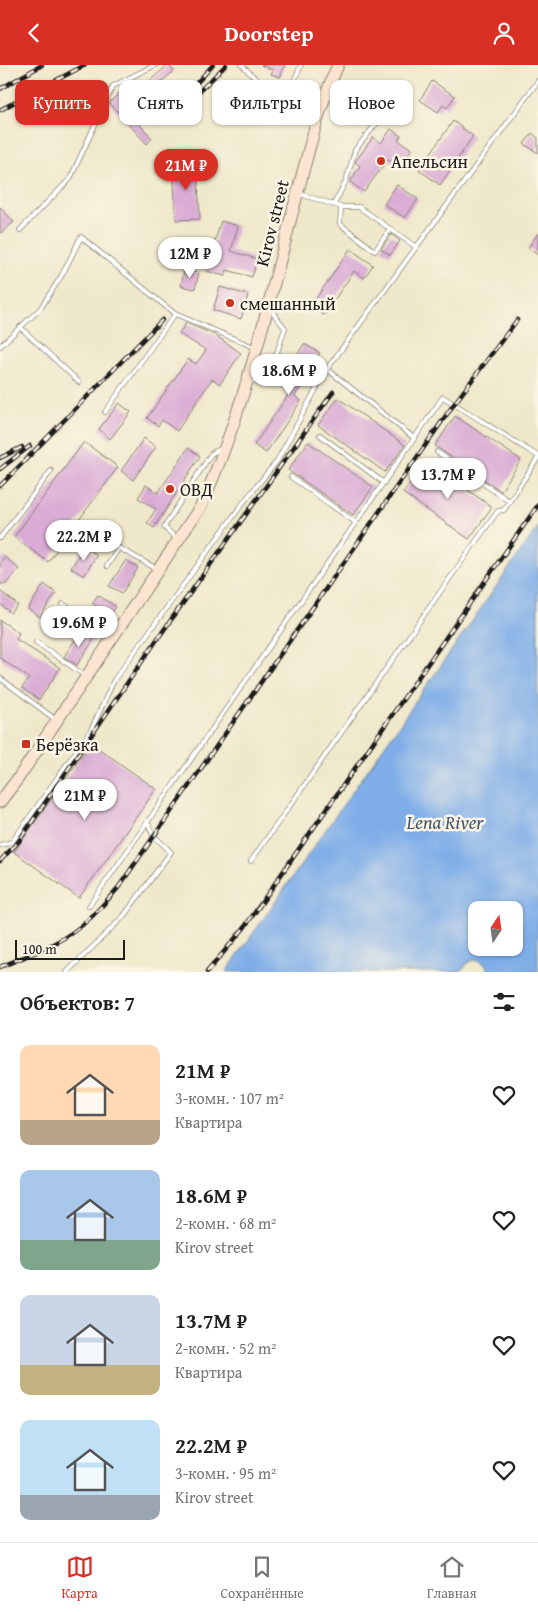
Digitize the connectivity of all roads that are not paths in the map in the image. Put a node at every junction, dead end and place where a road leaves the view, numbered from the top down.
1 (154, 65) edge
2 (242, 65) edge
3 (301, 65) edge
4 (338, 65) edge
5 (255, 80) edge
6 (295, 80) edge
7 (538, 81) edge
8 (320, 114) edge
9 (317, 125) edge
10 (375, 125) edge
11 (298, 193) junction
12 (334, 205) junction
13 (342, 207) junction
14 (20, 229) dead end
15 (390, 229) junction
16 (416, 247) junction
17 (268, 306) junction
18 (175, 314) junction
19 (20, 327) junction
20 (0, 346) edge
21 (257, 348) junction
22 (326, 369) junction
23 (247, 380) junction
24 (79, 382) dead end
25 (105, 412) dead end
26 (320, 435) dead end
27 (414, 438) junction
28 (226, 445) junction
29 (437, 452) dead end
30 (538, 457) edge
31 (51, 471) dead end
32 (291, 477) dead end
33 (384, 483) junction
34 (509, 501) junction
35 (355, 522) junction
36 (0, 538) edge
37 (179, 540) junction
38 (107, 566) dead end
39 (158, 570) junction
40 (63, 604) dead end
41 (112, 638) junction
42 (36, 642) dead end
43 (86, 676) junction
44 (0, 678) edge
45 (57, 721) junction
46 (0, 802) edge
47 (148, 823) junction
48 (0, 845) edge
49 (251, 861) dead end
50 (89, 906) dead end
51 (67, 972) edge

1 - 14 lane
2 - 5 lane
3 - 6 lane
4 - 8 main road, Kirov street
7 - 16 lane
9 - 11 main road, Kirov street
10 - 12 lane
11 - 12 lane
11 - 17 main road, Kirov street
12 - 13 lane
13 - 15 lane
13 - 15 lane
15 - 16 lane
16 - 22 lane
17 - 21 main road, Kirov street
17 - 23 lane
18 - 19 lane
18 - 21 lane
18 - 25 lane
19 - 20 lane
19 - 24 lane
21 - 23 main road, Kirov street
22 - 27 lane
22 - 48 lane
23 - 28 main road, Kirov street
26 - 33 lane
27 - 30 lane
27 - 33 lane
28 - 37 main road, Kirov street
28 - 37 lane
29 - 34 lane
30 - 34 lane
31 - 36 lane
32 - 35 lane
33 - 35 lane
34 - 49 lane
35 - 47 lane
37 - 39 main road, Kirov street
38 - 39 lane
39 - 41 main road, Kirov street
40 - 41 lane
41 - 43 main road, Kirov street
42 - 43 lane
43 - 45 main road, Kirov street
44 - 45 lane
45 - 46 main road, Kirov street
47 - 50 lane
47 - 51 lane

